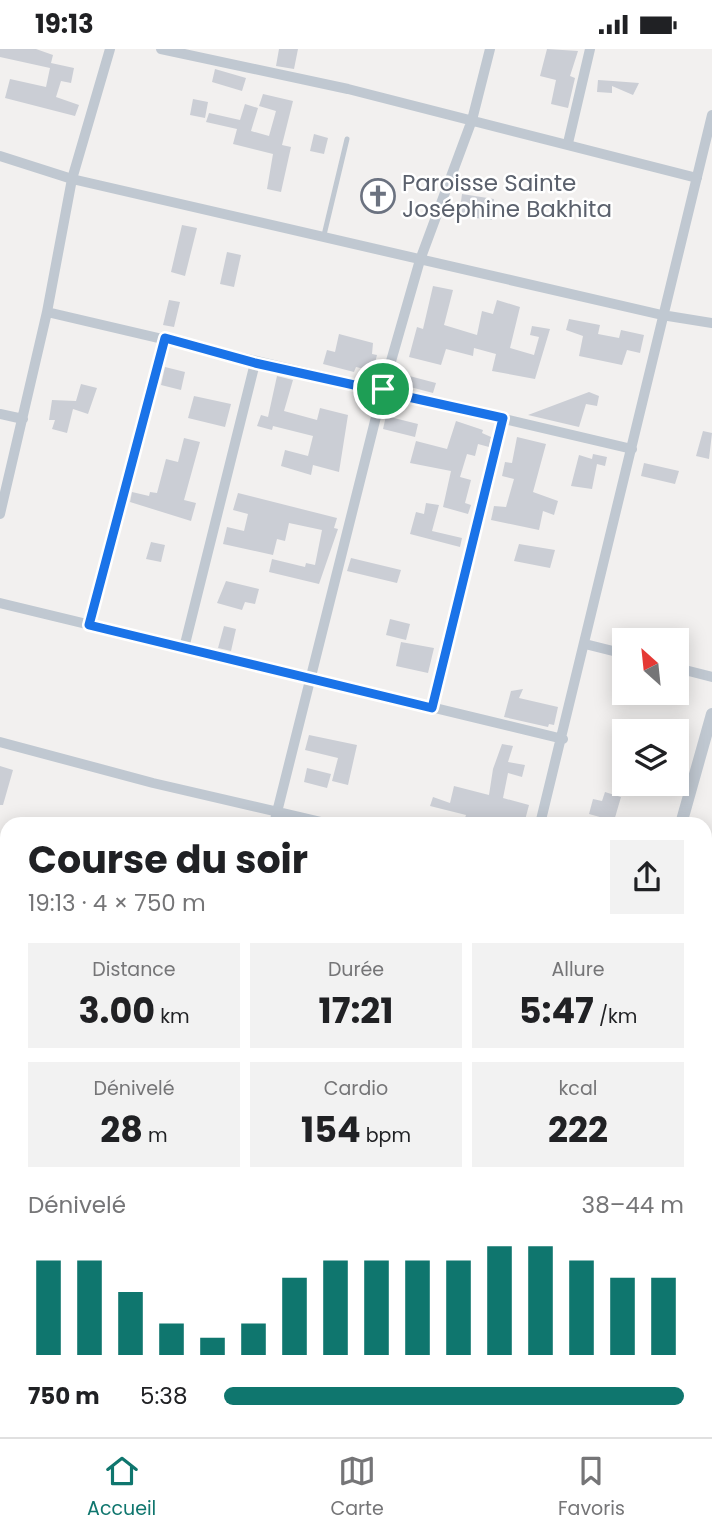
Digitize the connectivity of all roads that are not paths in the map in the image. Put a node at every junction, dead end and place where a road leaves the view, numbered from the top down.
1 (110, 49) edge
2 (161, 49) edge
3 (490, 49) edge
4 (590, 49) edge
5 (712, 115) edge
6 (472, 120) junction
7 (347, 139) dead end
8 (568, 143) junction
9 (0, 156) edge
10 (697, 178) junction
11 (72, 179) junction
12 (324, 235) junction
13 (420, 260) junction
14 (47, 312) junction
15 (663, 315) junction
16 (712, 323) edge
17 (165, 338) junction
18 (255, 363) junction
19 (383, 389) junction
20 (0, 414) edge
21 (503, 418) junction
22 (23, 419) junction
23 (632, 449) junction
24 (0, 514) edge
25 (0, 603) edge
26 (89, 625) junction
27 (585, 644) junction
28 (184, 648) junction
29 (612, 651) edge
30 (690, 671) edge
31 (712, 677) edge
32 (311, 678) junction
33 (432, 708) junction
34 (712, 714) edge
35 (563, 739) junction
36 (0, 742) edge
37 (278, 812) junction
38 (276, 817) edge
39 (300, 817) edge
40 (542, 817) edge
41 (683, 817) edge

1 - 11 street
2 - 6 street
3 - 6 street
4 - 8 street
5 - 10 street
6 - 8 street
6 - 13 street
7 - 12 lane
8 - 10 street
9 - 11 street
10 - 15 street
11 - 12 street
11 - 14 street
12 - 13 street
13 - 15 street
13 - 19 street
14 - 17 street
14 - 22 street
15 - 16 street
15 - 23 street
17 - 18 street
17 - 26 street
18 - 19 street
18 - 28 street
19 - 21 street
19 - 32 street
20 - 22 street
21 - 23 street
21 - 33 street
22 - 24 street
23 - 27 street
25 - 26 street
26 - 28 street
27 - 29 street
27 - 35 street
28 - 32 street
30 - 31 street
32 - 33 street
32 - 37 street
33 - 35 street
34 - 41 street
35 - 40 street
36 - 37 street
37 - 38 street
37 - 39 street

